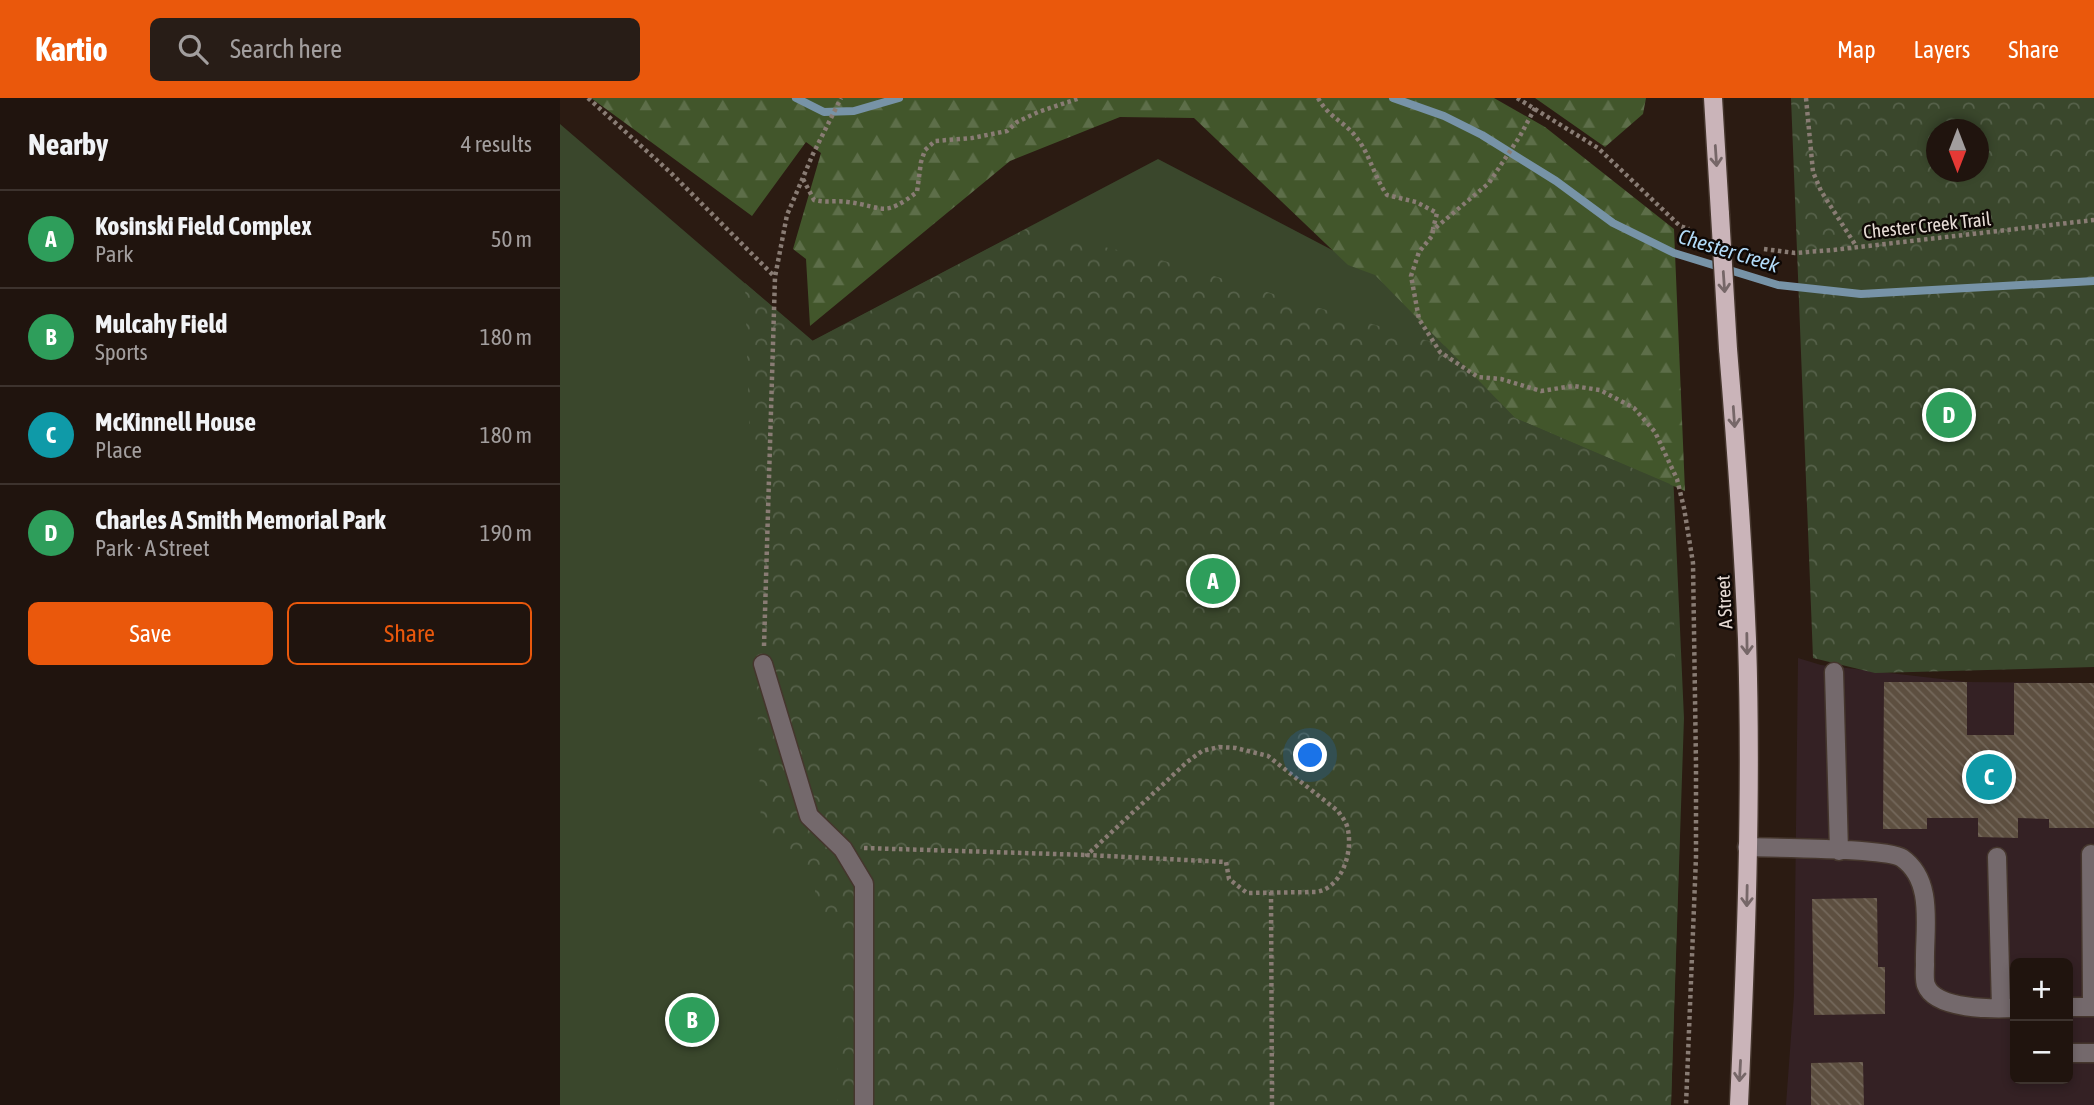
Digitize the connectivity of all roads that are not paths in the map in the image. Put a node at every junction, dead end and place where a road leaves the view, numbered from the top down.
1 (1713, 98) edge
2 (763, 664) road end
3 (1834, 672) dead end
4 (1747, 847) junction
5 (1839, 851) junction
6 (2091, 854) dead end
7 (1997, 857) dead end
8 (2073, 1007) edge
9 (2093, 1007) edge
10 (2008, 1008) edge
11 (2073, 1053) edge
12 (2094, 1053) edge
13 (864, 1105) edge
14 (1739, 1105) edge

1 -> 4 main road, A Street, bridge
2 - 13 lane
3 - 5 lane
4 - 5 lane
4 -> 14 main road, A Street
5 - 10 lane
6 - 9 lane
7 - 10 lane
8 - 9 lane
11 - 12 lane

